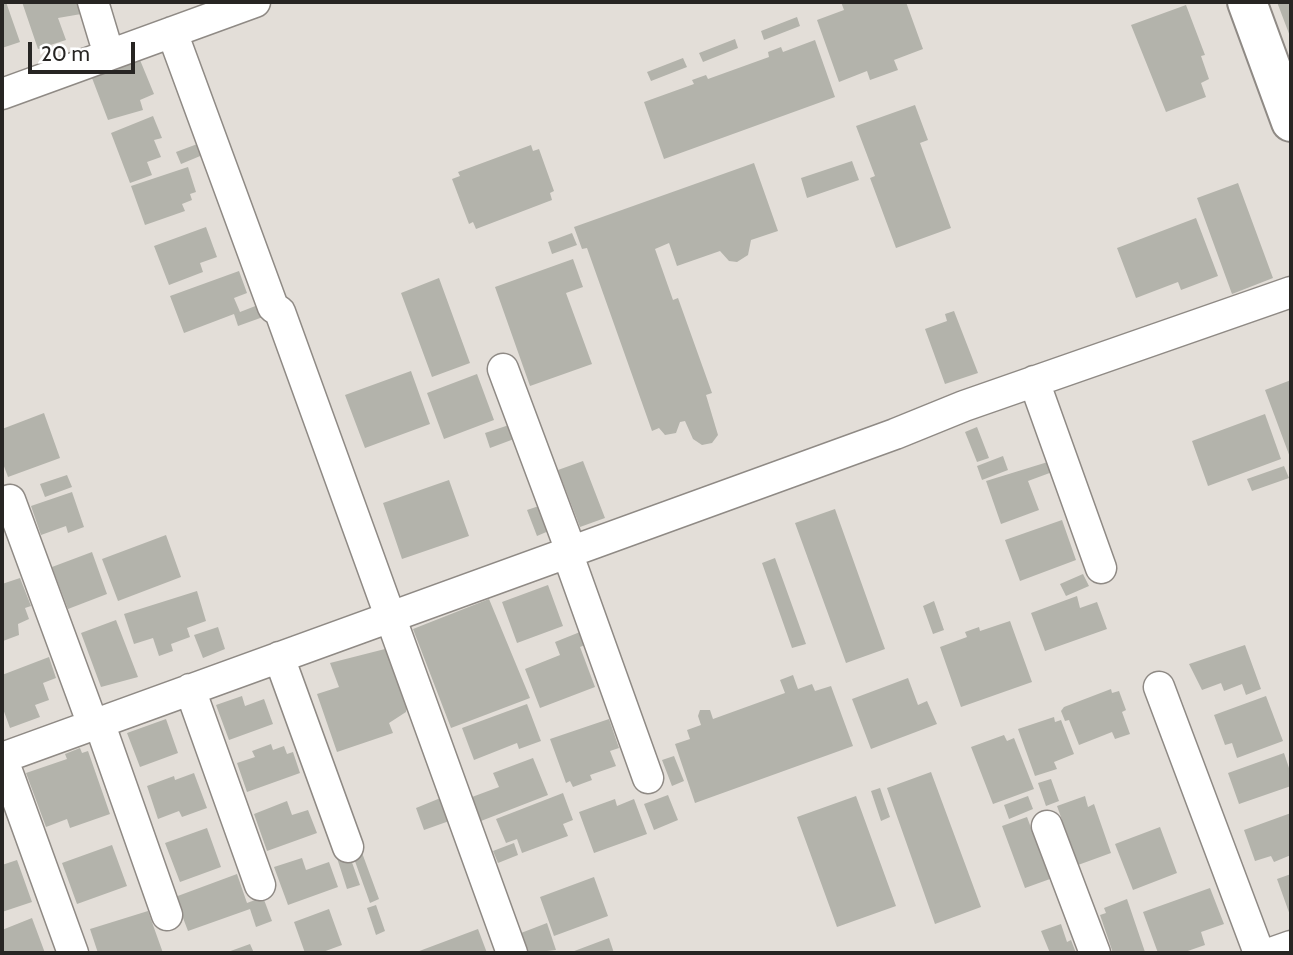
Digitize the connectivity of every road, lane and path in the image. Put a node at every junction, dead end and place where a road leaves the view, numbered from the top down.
1 (93, 2) edge
2 (255, 2) edge
3 (1247, 2) edge
4 (172, 33) junction
5 (108, 55) junction
6 (2, 94) edge
7 (1291, 122) edge
8 (1291, 292) edge
9 (503, 369) dead end
10 (1034, 382) junction
11 (10, 500) dead end
12 (569, 551) junction
13 (1101, 568) dead end
14 (390, 615) junction
15 (279, 657) junction
16 (1159, 687) dead end
17 (190, 689) junction
18 (96, 724) junction
19 (2, 758) edge
20 (648, 778) dead end
21 (1047, 826) dead end
22 (348, 847) dead end
23 (260, 885) dead end
24 (167, 915) dead end
25 (1291, 946) edge
26 (73, 953) edge
27 (512, 953) edge
28 (1095, 953) edge
29 (1259, 953) edge
30 (1272, 953) edge

1 - 5 street
2 - 4 street
3 - 7 street
4 - 5 street
4 - 14 street
5 - 6 street
8 - 10 street
9 - 12 street
10 - 12 street
10 - 13 street
11 - 18 street
12 - 14 street
12 - 20 street
14 - 15 street
14 - 27 street
15 - 17 street
15 - 22 street
16 - 29 street
17 - 18 street
17 - 23 street
18 - 19 street
18 - 24 street
19 - 26 street
21 - 28 street
25 - 30 street

